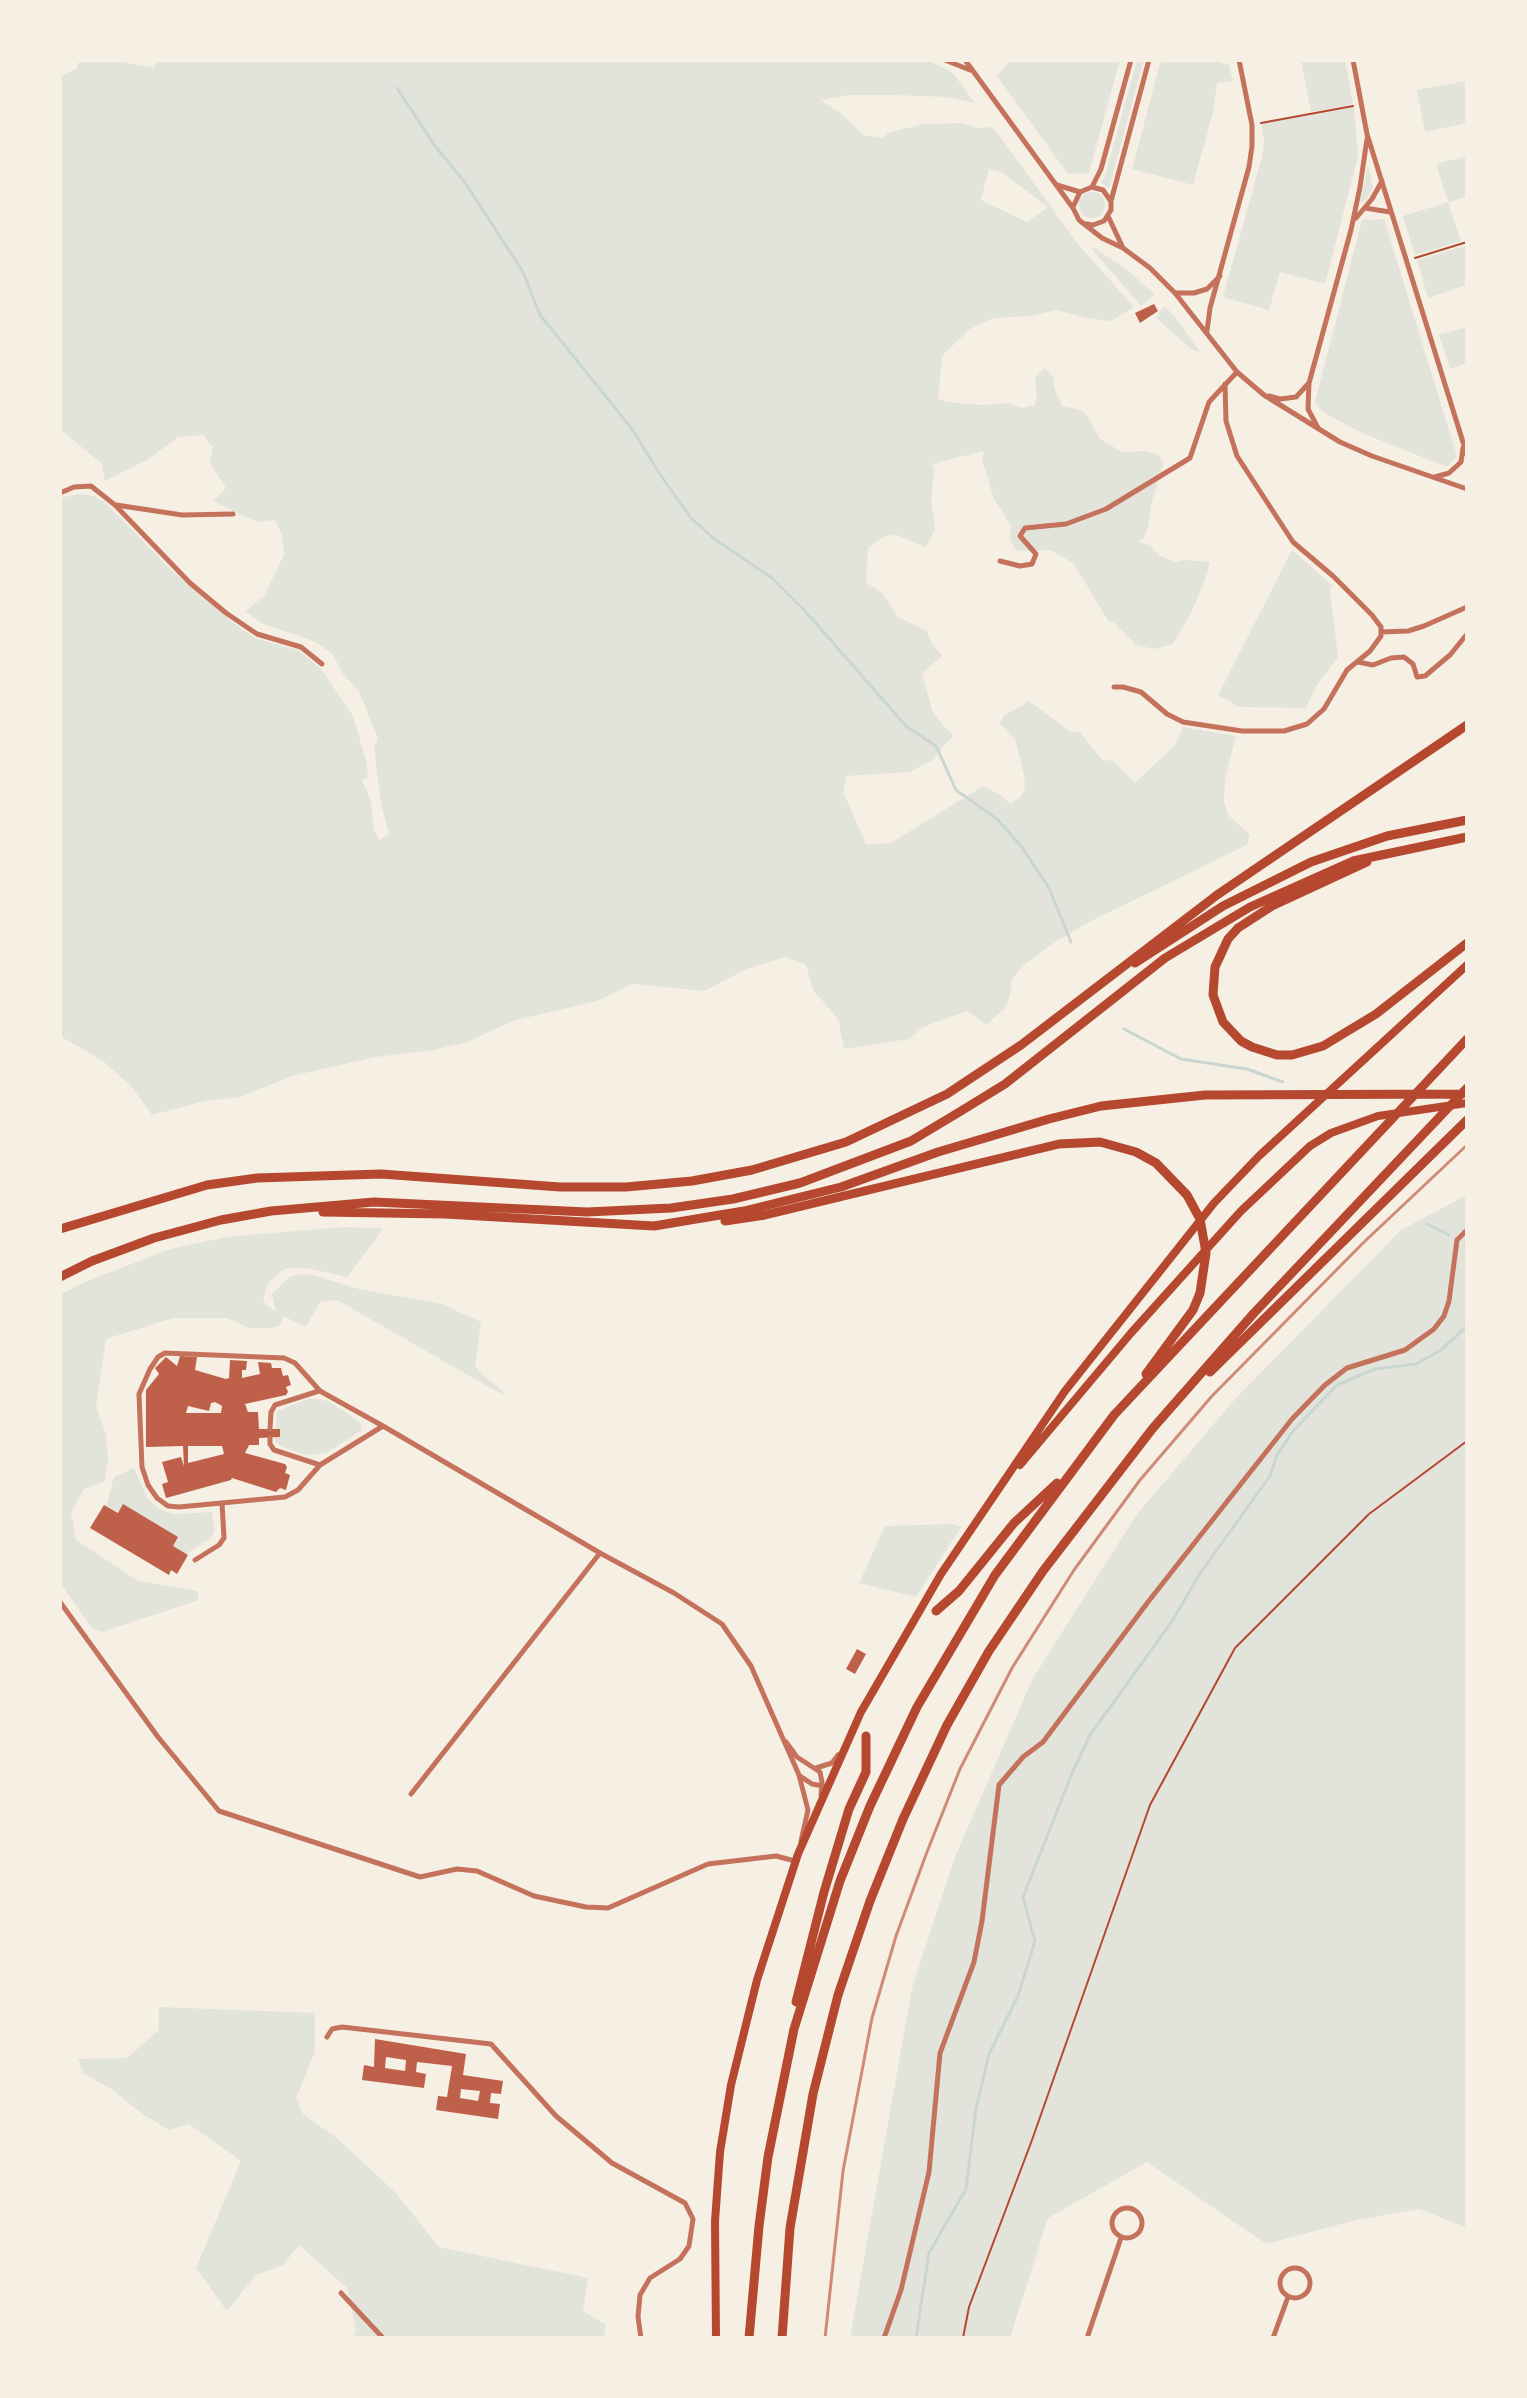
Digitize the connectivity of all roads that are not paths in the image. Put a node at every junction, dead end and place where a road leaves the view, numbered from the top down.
1 (945, 60) edge
2 (965, 60) edge
3 (1131, 60) edge
4 (1149, 60) edge
5 (1239, 60) edge
6 (1353, 60) edge
7 (973, 71) junction
8 (1367, 134) junction
9 (1382, 180) junction
10 (1056, 185) junction
11 (1092, 187) junction
12 (1080, 192) junction
13 (1111, 201) junction
14 (1073, 208) junction
15 (1364, 208) junction
16 (1391, 213) junction
17 (1108, 216) junction
18 (1086, 224) junction
19 (1351, 230) junction
20 (1123, 248) junction
21 (1221, 275) junction
22 (1175, 293) junction
23 (1207, 332) junction
24 (1237, 372) junction
25 (1309, 383) junction
26 (1225, 384) junction
27 (1264, 395) junction
28 (1320, 432) junction
29 (1463, 447) junction
30 (1467, 455) edge
31 (1435, 477) junction
32 (1467, 489) edge
33 (60, 493) edge
34 (115, 505) junction
35 (233, 514) dead end
36 (1000, 561) dead end
37 (1467, 607) edge
38 (1381, 632) junction
39 (1467, 634) edge
40 (1358, 662) junction
41 (322, 664) dead end
42 (1114, 687) dead end
43 (1467, 725) edge
44 (1467, 820) edge
45 (1467, 837) edge
46 (1381, 856) junction
47 (1467, 943) edge
48 (1467, 965) edge
49 (1095, 989) junction
50 (1467, 1039) edge
51 (1467, 1091) edge
52 (1467, 1103) edge
53 (1467, 1120) edge
54 (271, 1211) junction
55 (654, 1226) junction
56 (60, 1229) edge
57 (1467, 1230) edge
58 (60, 1277) edge
59 (320, 1391) junction
60 (1114, 1415) junction
61 (383, 1426) junction
62 (1153, 1428) junction
63 (270, 1429) dead end
64 (270, 1438) dead end
65 (320, 1465) junction
66 (1072, 1469) junction
67 (222, 1503) junction
68 (986, 1505) junction
69 (600, 1553) junction
70 (195, 1560) dead end
71 (60, 1602) edge
72 (936, 1611) dead end
73 (781, 1734) junction
74 (866, 1736) dead end
75 (845, 1749) junction
76 (816, 1768) junction
77 (799, 1775) junction
78 (825, 1789) junction
79 (411, 1794) dead end
80 (796, 1857) junction
81 (794, 2029) junction
82 (327, 2037) dead end
83 (1121, 2238) junction
84 (341, 2293) dead end
85 (1288, 2297) junction
86 (383, 2338) edge
87 (641, 2338) edge
88 (716, 2338) edge
89 (749, 2338) edge
90 (782, 2338) edge
91 (884, 2338) edge
92 (1087, 2338) edge
93 (1273, 2338) edge

1 - 7 street
2 - 7 street
3 - 11 street
4 - 13 street
5 - 21 street
6 - 8 street
7 - 10 street
8 - 9 street
8 - 19 street
9 - 15 street
9 - 16 street
10 - 12 street
10 - 14 street
11 - 12 street
11 - 13 street
12 - 14 street
13 - 17 street
14 - 18 street
15 - 16 street
15 - 19 street
16 - 29 street
17 - 18 street
17 - 20 street
18 - 20 street
19 - 25 street
20 - 22 street
21 - 22 street
21 - 23 street
22 - 23 street
23 - 24 street
24 - 26 street
24 - 27 street
25 - 27 street
25 - 28 street
26 - 36 street
26 - 38 street
27 - 28 street
28 - 31 street
29 - 30 street
29 - 31 street
31 - 32 street
33 - 34 street
34 - 35 street
34 - 41 street
37 - 38 street
38 - 40 street
39 - 40 street
40 - 42 street
43 - 49 highway
44 - 49 highway
45 - 46 highway
46 - 47 highway
46 - 54 highway
48 - 68 highway
49 - 56 highway
50 - 60 highway
51 - 55 highway
51 - 62 highway
52 - 68 highway
53 - 62 highway
54 - 55 highway
54 - 58 highway
55 - 60 highway
57 - 91 street
59 - 61 street
59 - 63 street
59 - 67 street
60 - 66 highway
61 - 65 street
61 - 69 street
62 - 90 highway
64 - 65 street
65 - 67 street
66 - 72 highway
66 - 81 highway
67 - 70 street
68 - 75 highway
69 - 73 street
69 - 79 street
71 - 80 street
73 - 76 street
73 - 77 street
74 - 81 highway
75 - 76 street
75 - 78 highway
76 - 78 street
77 - 78 street
77 - 80 street
78 - 80 highway
80 - 88 highway
81 - 89 highway
82 - 87 street
83 - 83 street
83 - 92 street
84 - 86 street
85 - 85 street
85 - 93 street

